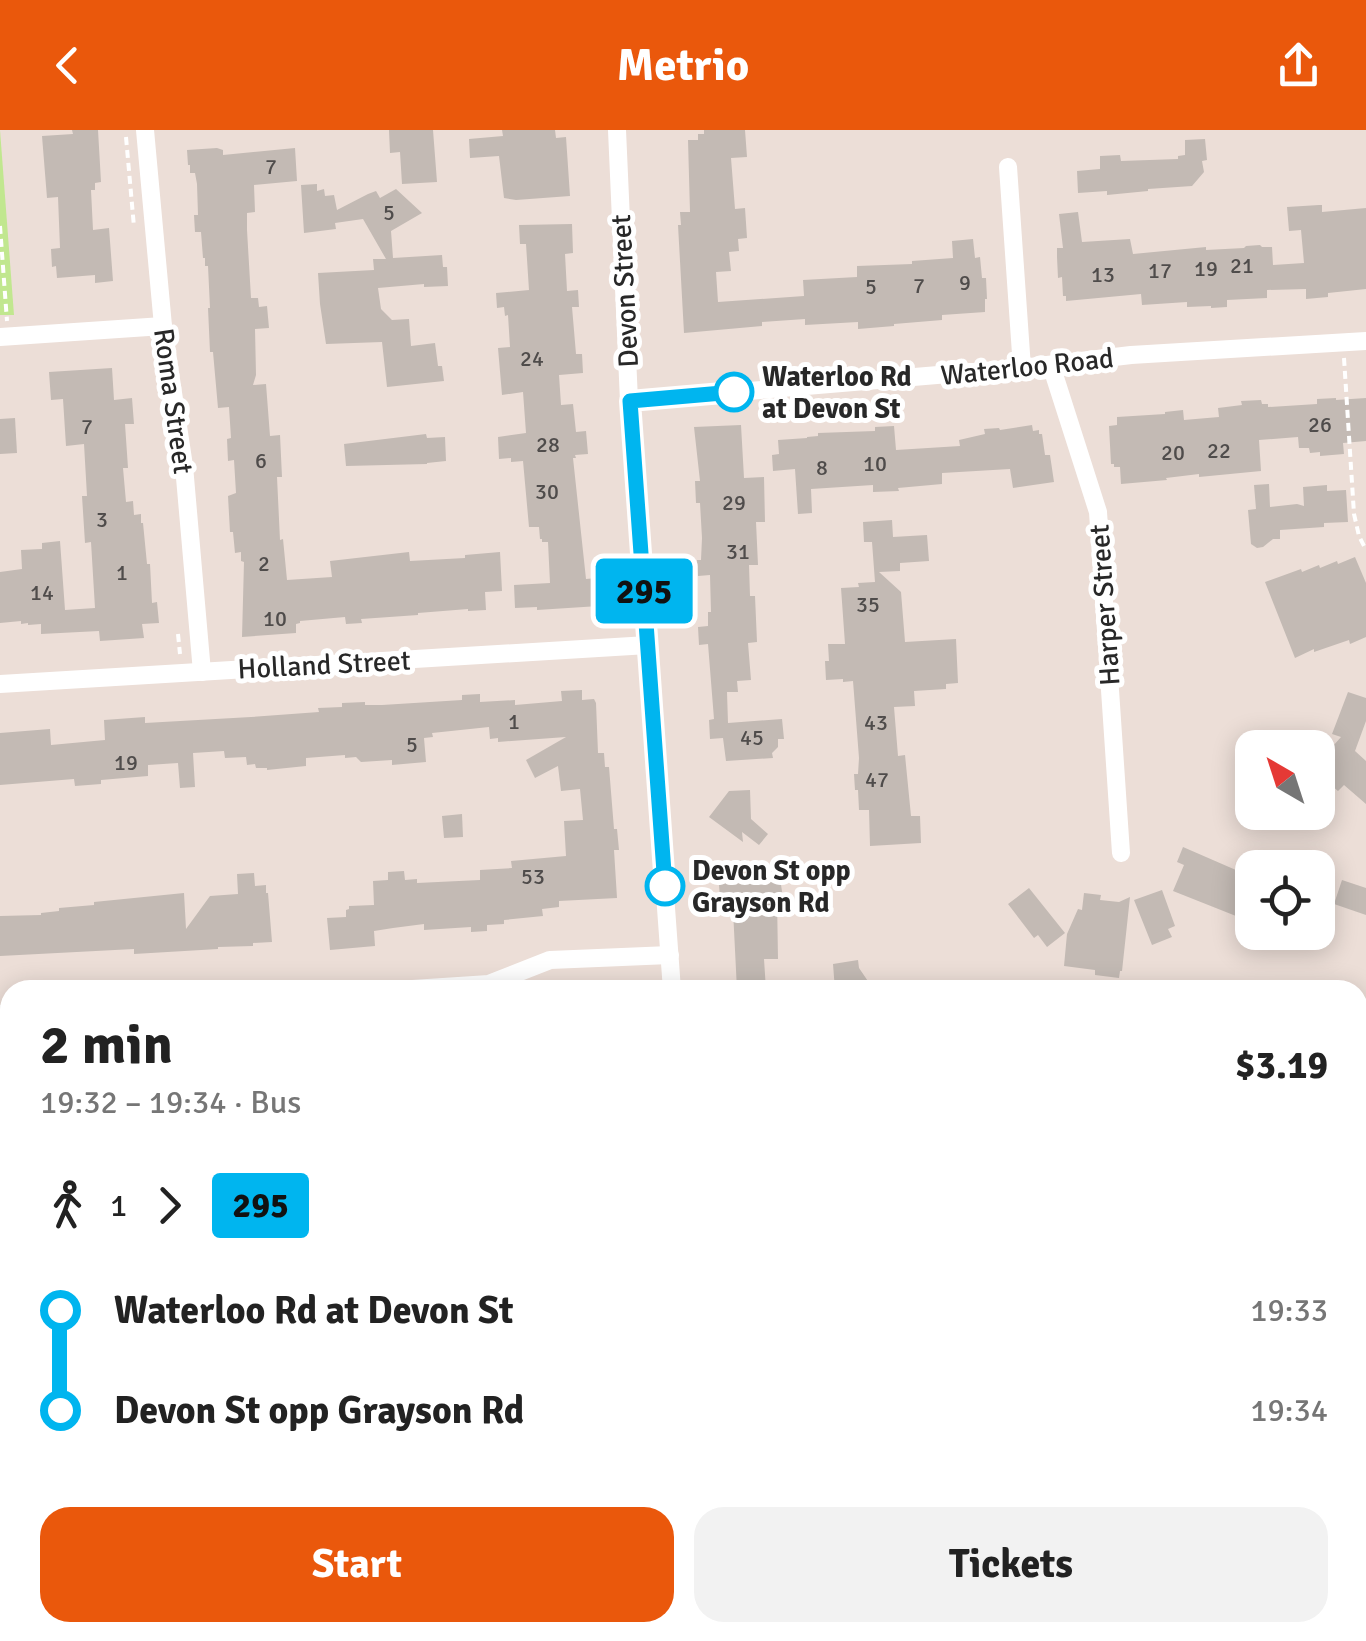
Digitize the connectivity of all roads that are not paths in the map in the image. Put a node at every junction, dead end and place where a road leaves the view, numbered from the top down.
1 (144, 130) edge
2 (617, 130) edge
3 (1008, 167) dead end
4 (163, 326) junction
5 (4, 337) edge
6 (1366, 341) edge
7 (1051, 365) junction
8 (1022, 368) junction
9 (630, 401) junction
10 (648, 645) junction
11 (202, 672) junction
12 (0, 684) edge
13 (1121, 853) dead end
14 (670, 955) junction
15 (498, 980) edge
16 (671, 980) edge

1 - 4 street, Roma Street
2 - 9 street, Devon Street
3 - 8 street
4 - 5 street
4 - 11 street, Roma Street
6 - 7 street, Waterloo Road
7 - 8 street, Waterloo Road
7 - 13 street, Harper Street
8 - 9 street, Waterloo Road
9 - 10 street, Devon Street
10 - 11 street, Holland Street
10 - 14 street, Devon Street
11 - 12 street, Holland Street
14 - 15 street
14 - 16 street, Devon Street

